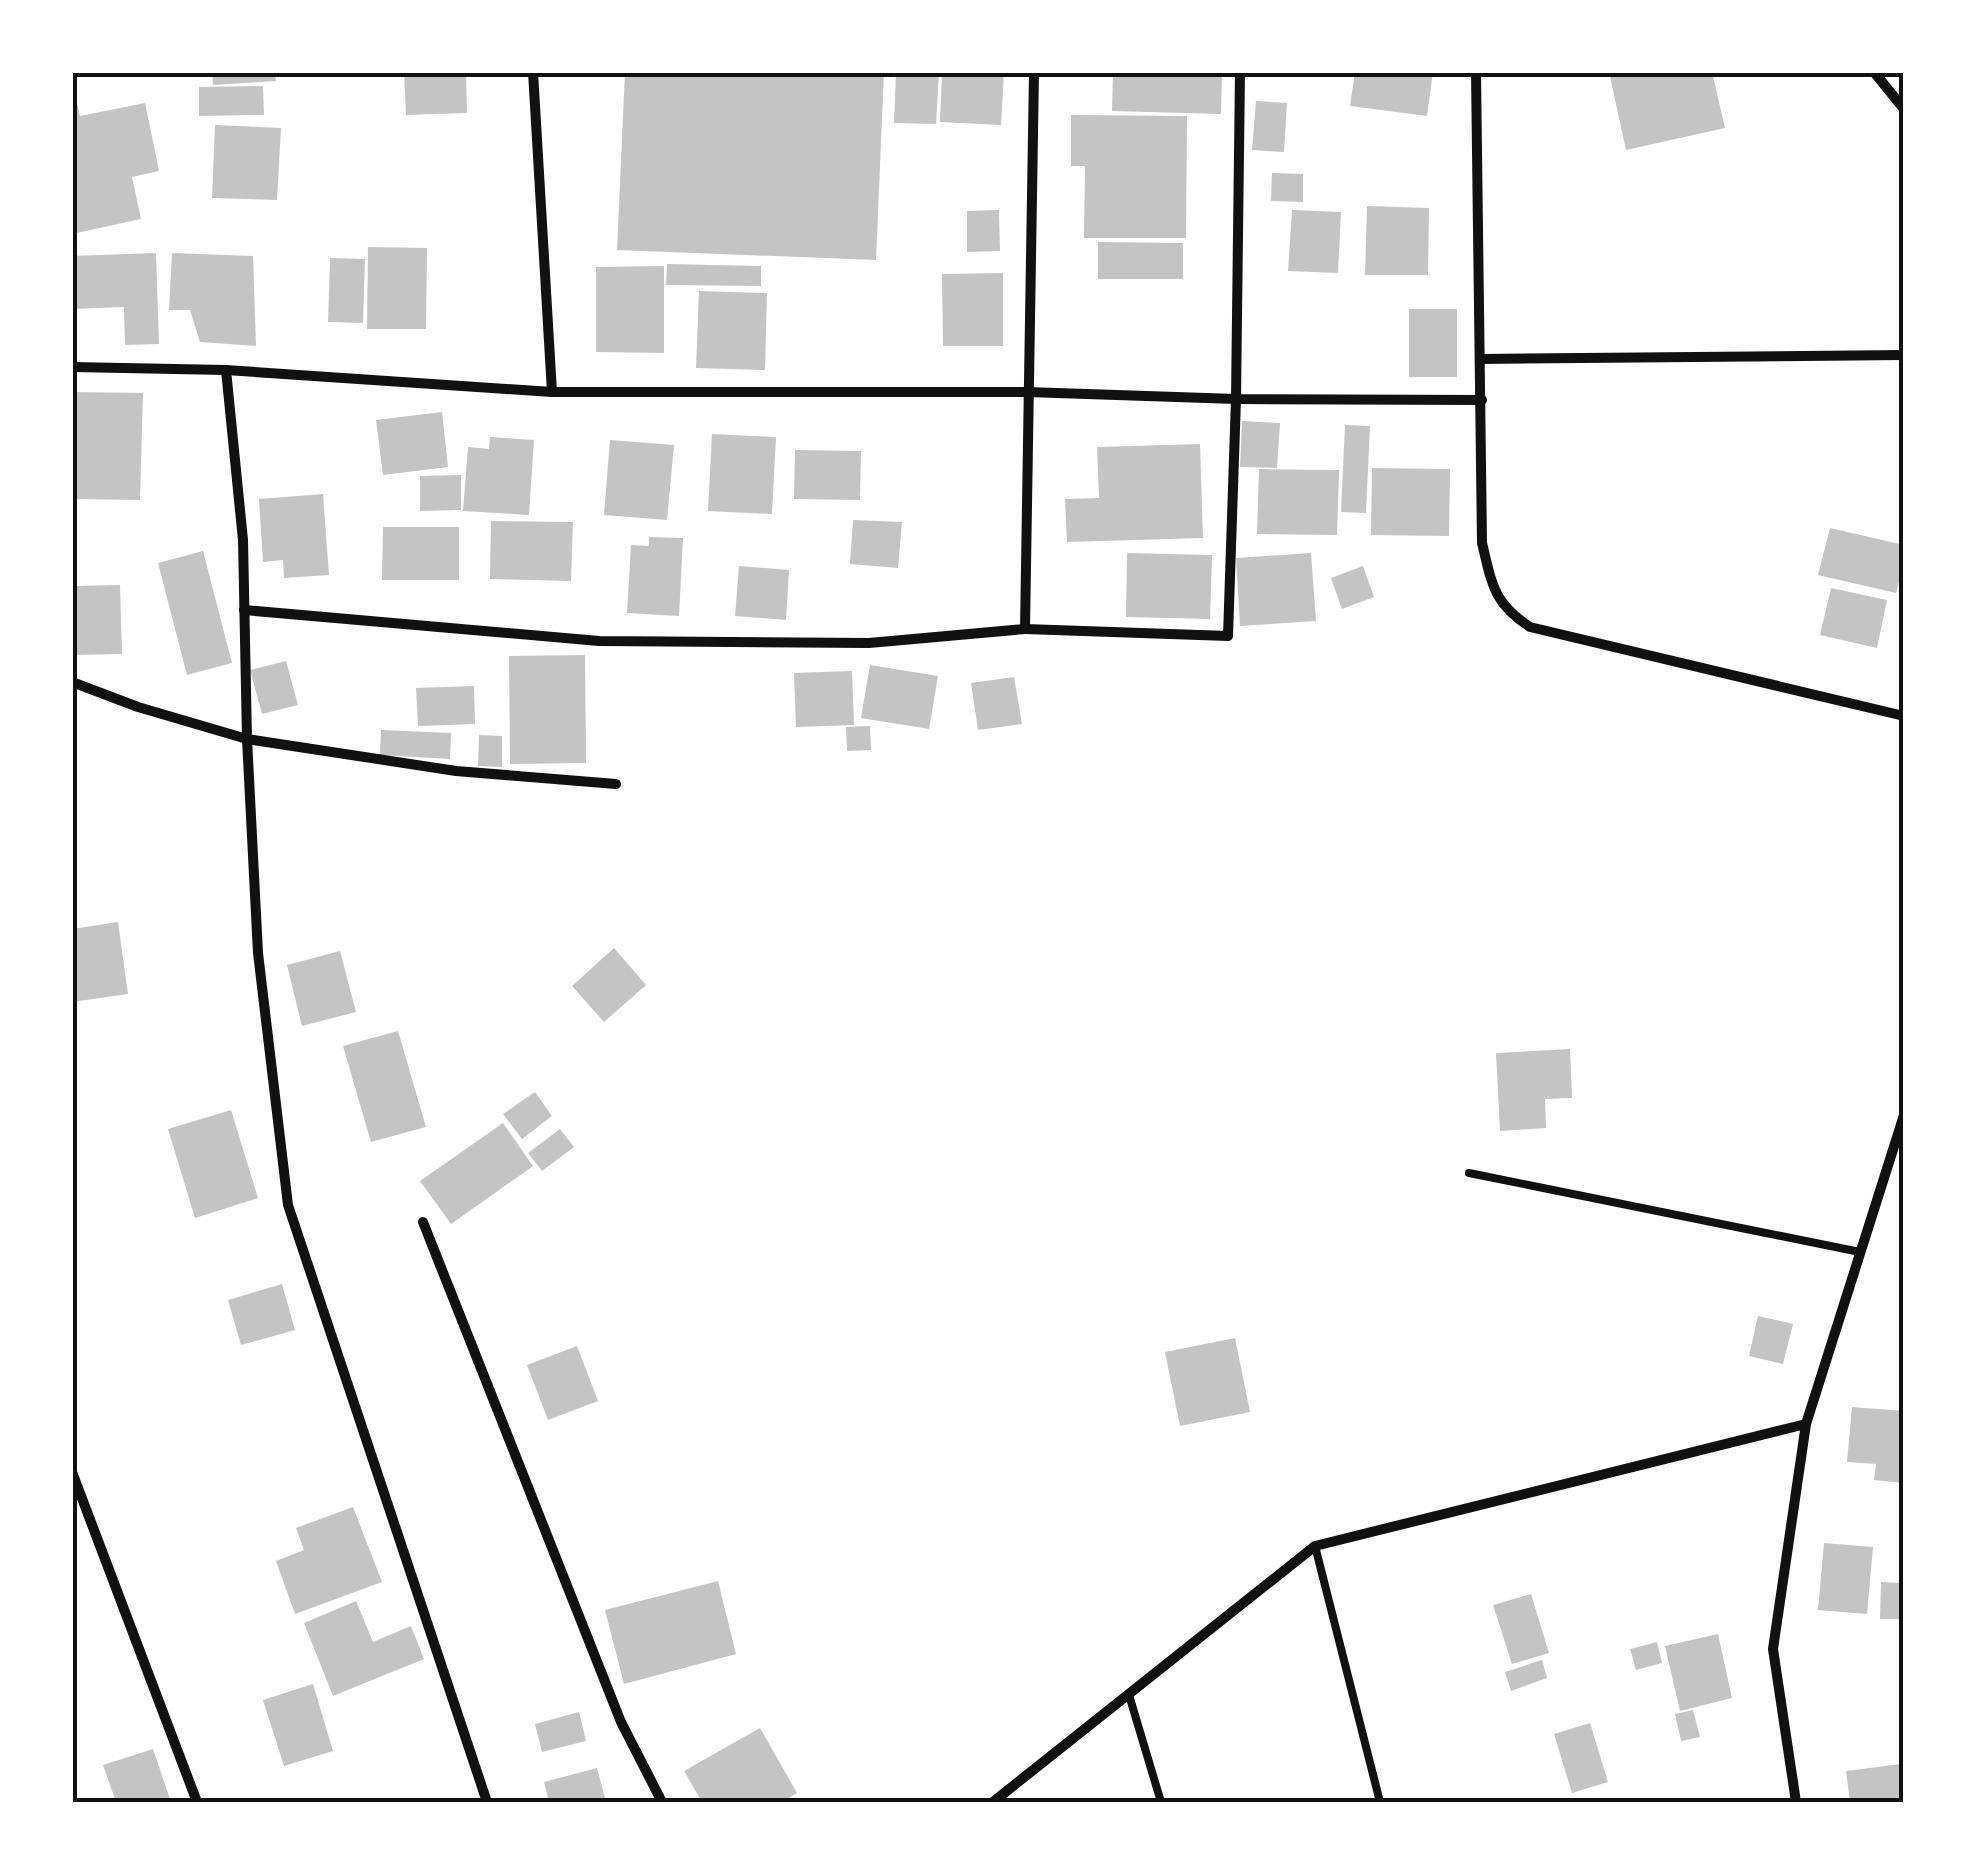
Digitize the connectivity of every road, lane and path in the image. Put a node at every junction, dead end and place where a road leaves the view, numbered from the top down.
1 (534, 72) edge
2 (1034, 72) edge
3 (1240, 72) edge
4 (1476, 72) edge
5 (1874, 72) edge
6 (1904, 109) edge
7 (1904, 355) edge
8 (1481, 360) junction
9 (72, 367) edge
10 (226, 370) junction
11 (552, 392) junction
12 (1027, 392) junction
13 (1236, 398) junction
14 (1482, 400) junction
15 (244, 610) junction
16 (1024, 628) junction
17 (72, 682) edge
18 (1904, 716) edge
19 (247, 739) junction
20 (616, 784) dead end
21 (1904, 1115) edge
22 (1469, 1172) dead end
23 (423, 1222) dead end
24 (1860, 1252) junction
25 (1806, 1424) junction
26 (72, 1472) edge
27 (1315, 1546) junction
28 (1128, 1695) junction
29 (197, 1802) edge
30 (487, 1802) edge
31 (662, 1802) edge
32 (993, 1802) edge
33 (1162, 1802) edge
34 (1380, 1802) edge
35 (1796, 1802) edge

1 - 11 street
2 - 12 street
3 - 13 street
4 - 8 street
5 - 6 street
7 - 8 street
8 - 14 street
9 - 10 street
10 - 11 street
10 - 15 street
11 - 12 street
12 - 13 street
12 - 16 street
13 - 14 street
13 - 16 street
14 - 18 street
15 - 16 street
15 - 19 street
17 - 19 street
19 - 20 street
19 - 30 street
21 - 24 street
22 - 24 lane
23 - 31 street
24 - 25 street
25 - 27 street
25 - 35 street
26 - 29 street
27 - 28 street
27 - 34 lane
28 - 32 street
28 - 33 lane

